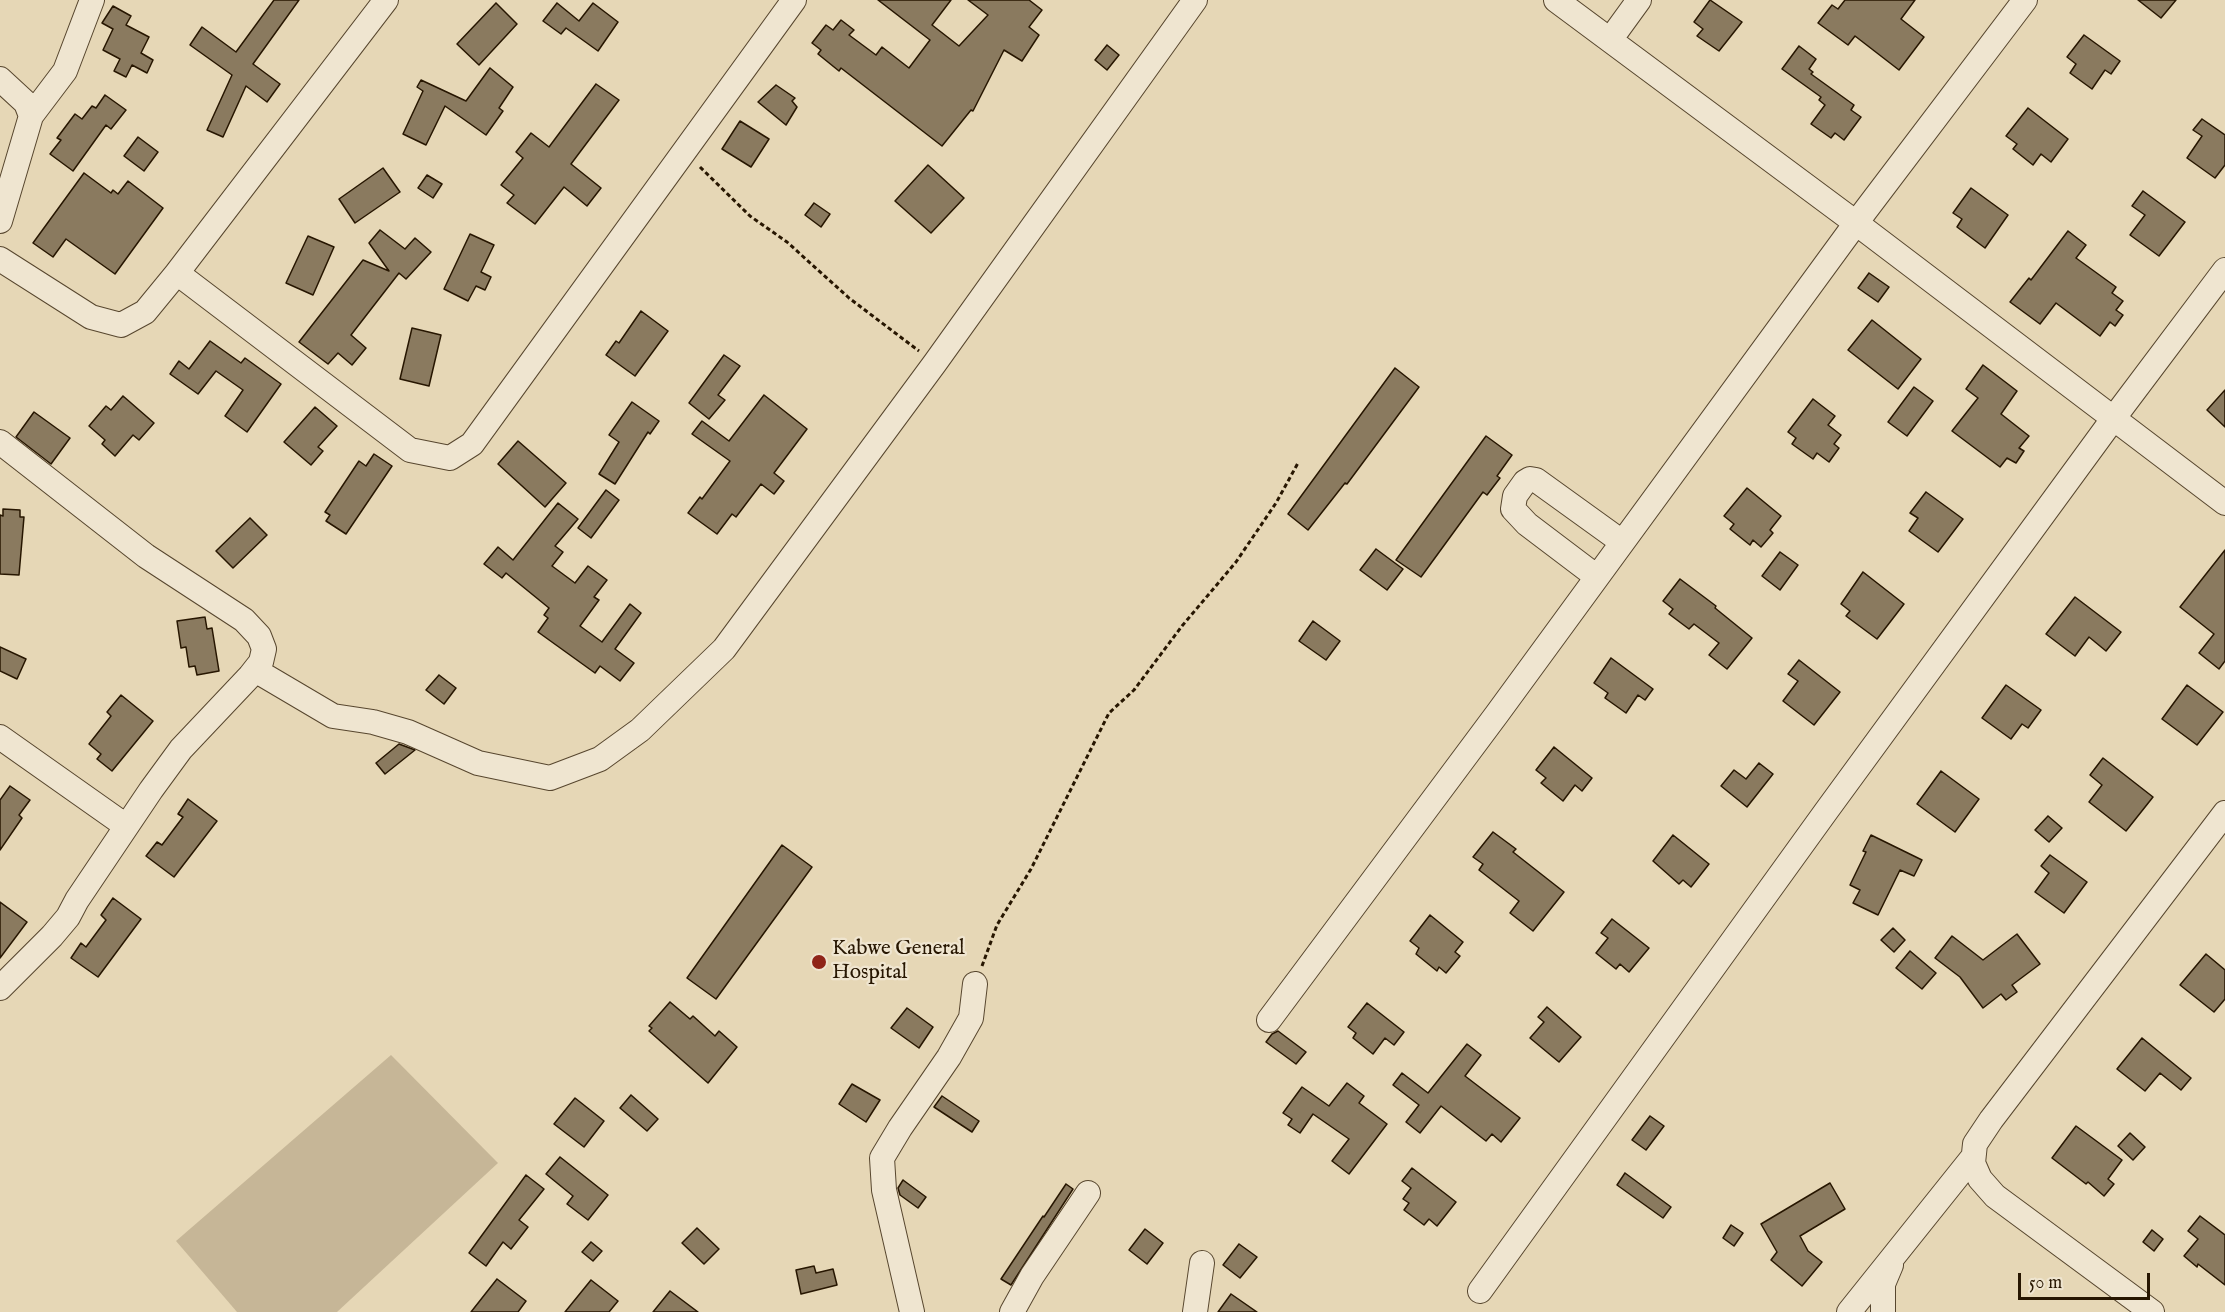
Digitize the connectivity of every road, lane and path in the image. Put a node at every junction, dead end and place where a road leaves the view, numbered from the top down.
1 (92, 0) edge
2 (386, 0) edge
3 (794, 0) edge
4 (1195, 0) edge
5 (1556, 0) edge
6 (1639, 0) edge
7 (2025, 0) edge
8 (1610, 40) junction
9 (0, 79) edge
10 (31, 116) junction
11 (683, 151) junction
12 (0, 221) edge
13 (1856, 223) junction
14 (0, 259) edge
15 (2225, 270) edge
16 (177, 273) junction
17 (935, 363) junction
18 (2113, 419) junction
19 (0, 442) edge
20 (1298, 463) dead end
21 (2225, 503) edge
22 (1622, 542) junction
23 (1597, 577) junction
24 (255, 670) junction
25 (0, 737) edge
26 (2225, 813) edge
27 (126, 826) junction
28 (975, 984) joint
29 (0, 988) edge
30 (1269, 1020) dead end
31 (1973, 1157) junction
32 (1088, 1193) dead end
33 (1897, 1252) junction
34 (1202, 1263) dead end
35 (1480, 1291) dead end
36 (912, 1312) edge
37 (1012, 1312) edge
38 (1195, 1312) edge
39 (1848, 1312) edge
40 (1883, 1312) edge
41 (2152, 1312) edge

1 - 10 street
2 - 16 street
3 - 11 street
4 - 17 street
5 - 8 street
6 - 8 street
7 - 13 street
8 - 13 street
9 - 10 street
10 - 12 street
11 - 16 street
11 - 17 path
13 - 18 street
13 - 22 street
14 - 16 street
15 - 18 street
17 - 24 street
18 - 21 street
18 - 35 street
19 - 24 street
20 - 28 path
22 - 23 street
22 - 23 street
23 - 30 street
24 - 27 street
25 - 27 street
26 - 31 street
27 - 29 street
28 - 36 street
31 - 33 street
31 - 41 street
32 - 37 street
33 - 39 street
33 - 40 street
34 - 38 street

